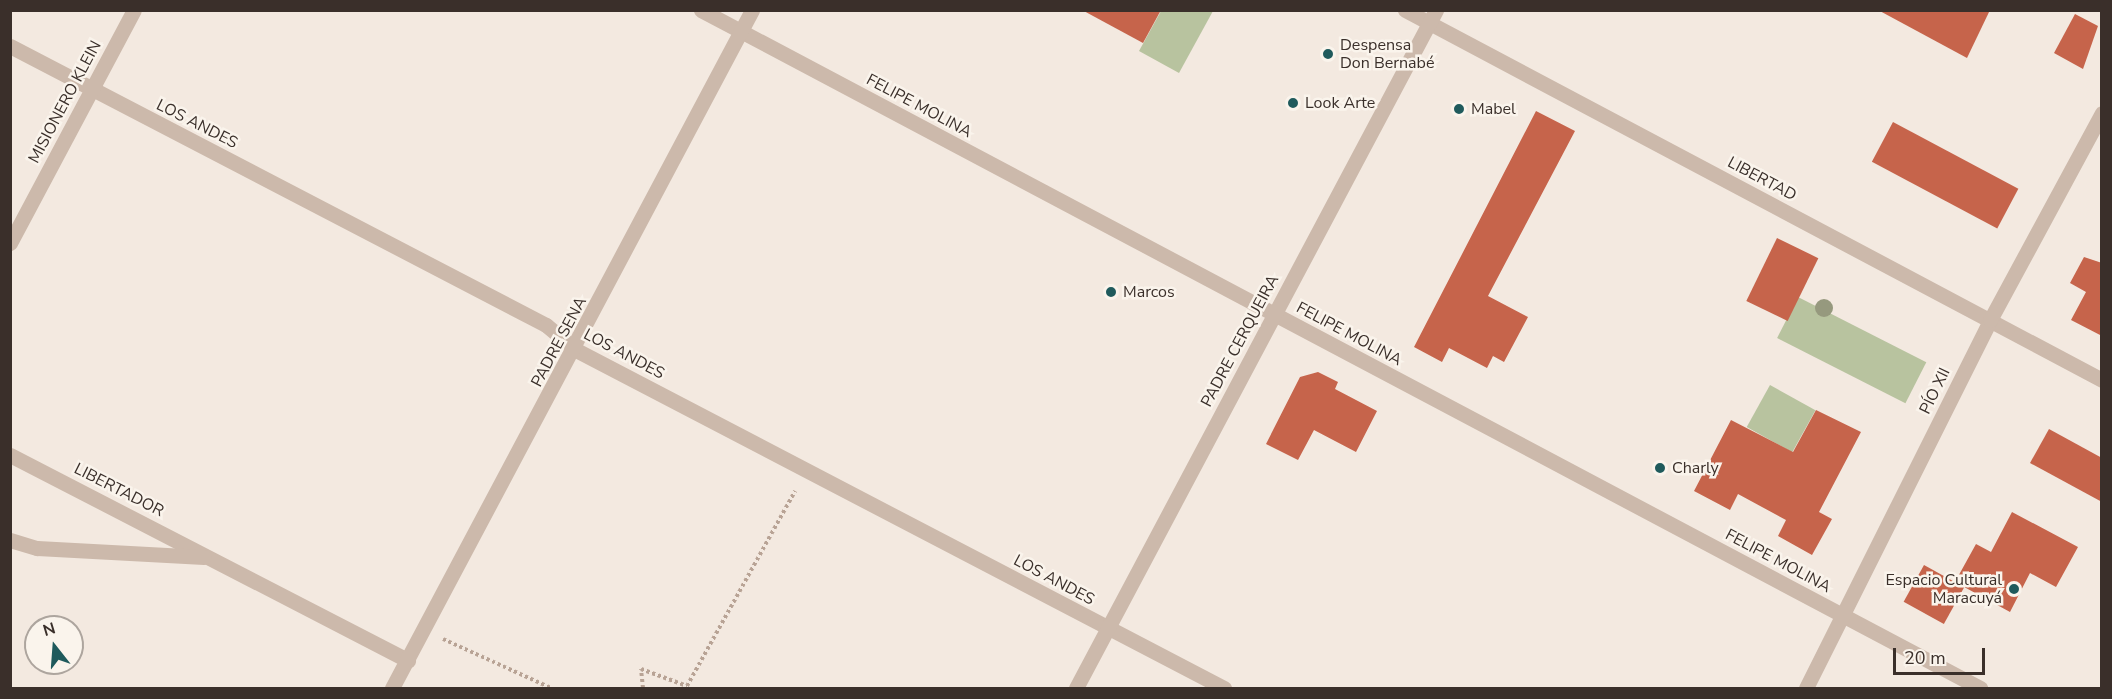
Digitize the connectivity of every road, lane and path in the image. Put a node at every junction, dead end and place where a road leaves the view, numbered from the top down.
1 (134, 10) edge
2 (701, 10) edge
3 (752, 10) edge
4 (1406, 10) edge
5 (1433, 17) edge
6 (741, 32) junction
7 (10, 46) edge
8 (92, 90) junction
9 (2102, 112) edge
10 (10, 243) edge
11 (1274, 315) junction
12 (1990, 320) junction
13 (576, 350) junction
14 (2102, 380) edge
15 (10, 455) edge
16 (806, 470) junction
17 (10, 540) edge
18 (212, 557) junction
19 (1845, 617) junction
20 (1107, 628) junction
21 (423, 630) junction
22 (408, 660) junction
23 (392, 688) edge
24 (551, 688) edge
25 (643, 688) edge
26 (1076, 688) edge
27 (1224, 688) edge
28 (1806, 688) edge
29 (1980, 688) edge

1 - 8 street, MISIONERO KLEIN
2 - 6 street, FELIPE MOLINA
3 - 6 street, PADRE SENA
4 - 5 street, LIBERTAD
5 - 11 street, PADRE CERQUEIRA
5 - 12 street, LIBERTAD
6 - 11 street, FELIPE MOLINA
6 - 13 street, PADRE SENA
7 - 8 street, LOS ANDES
8 - 10 street, MISIONERO KLEIN
8 - 13 street, LOS ANDES
9 - 12 street, PÍO XII
11 - 19 street, FELIPE MOLINA
11 - 20 street, PADRE CERQUEIRA
12 - 14 street, LIBERTAD
12 - 19 street, PÍO XII
13 - 16 street, LOS ANDES
13 - 21 street, PADRE SENA
15 - 18 street, LIBERTADOR
16 - 20 street, LOS ANDES
16 - 25 path
17 - 18 street, LIBERTADOR
18 - 22 street, LIBERTADOR
19 - 28 street, PÍO XII
19 - 29 street, FELIPE MOLINA
20 - 26 street, PADRE CERQUEIRA
20 - 27 street, LOS ANDES
21 - 22 street, PADRE SENA
21 - 24 path
22 - 23 street, PADRE SENA

